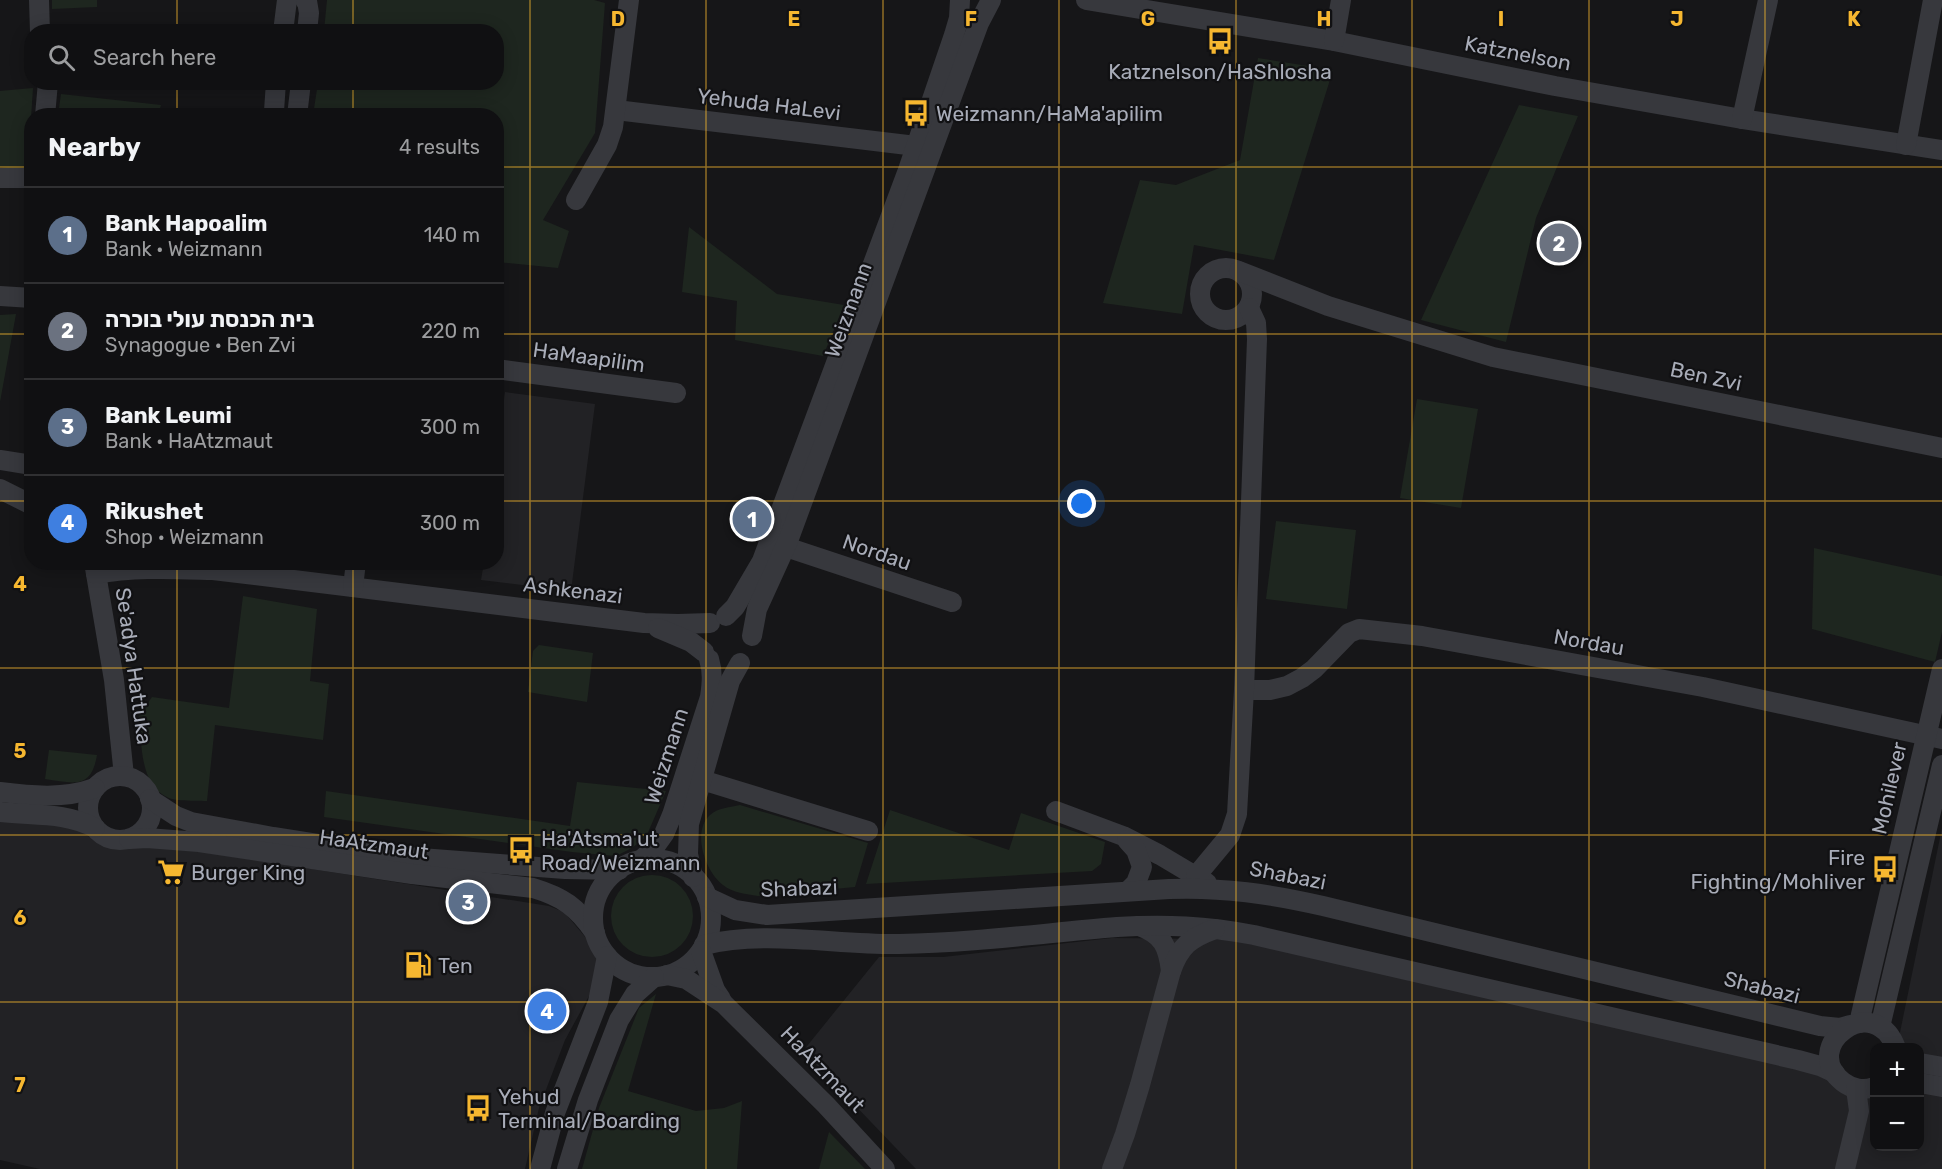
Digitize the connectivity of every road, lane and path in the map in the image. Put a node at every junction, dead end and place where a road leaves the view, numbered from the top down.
1 (39, 0) edge
2 (287, 0) edge
3 (305, 0) edge
4 (628, 0) edge
5 (960, 0) edge
6 (967, 0) edge
7 (990, 0) edge
8 (1086, 0) edge
9 (1341, 0) edge
10 (1768, 0) edge
11 (1933, 0) edge
12 (40, 24) edge
13 (284, 24) edge
14 (308, 24) edge
15 (1334, 40) junction
16 (47, 90) edge
17 (275, 90) edge
18 (300, 90) edge
19 (46, 108) edge
20 (274, 108) edge
21 (298, 108) edge
22 (616, 110) junction
23 (1742, 119) junction
24 (1906, 145) junction
25 (916, 146) junction
26 (1942, 150) edge
27 (0, 178) edge
28 (24, 178) edge
29 (576, 200) dead end
30 (1239, 271) junction
31 (1291, 292) junction
32 (0, 296) edge
33 (24, 298) edge
34 (1250, 304) junction
35 (504, 370) edge
36 (676, 393) dead end
37 (1942, 448) edge
38 (0, 460) edge
39 (24, 464) edge
40 (0, 489) edge
41 (24, 501) edge
42 (786, 547) junction
43 (95, 570) edge
44 (213, 570) edge
45 (355, 570) edge
46 (353, 587) junction
47 (952, 602) dead end
48 (718, 619) junction
49 (644, 623) junction
50 (752, 636) junction
51 (707, 656) junction
52 (740, 663) junction
53 (1942, 669) edge
54 (1244, 690) junction
55 (1934, 737) edge
56 (1942, 765) edge
57 (124, 776) junction
58 (702, 780) junction
59 (95, 788) junction
60 (0, 792) edge
61 (150, 799) junction
62 (1056, 811) dead end
63 (0, 812) edge
64 (95, 828) junction
65 (868, 831) dead end
66 (1123, 836) junction
67 (129, 838) junction
68 (641, 860) junction
69 (619, 870) junction
70 (1196, 876) junction
71 (693, 877) junction
72 (1217, 889) junction
73 (1128, 891) junction
74 (707, 897) junction
75 (1138, 926) junction
76 (1218, 929) junction
77 (595, 933) junction
78 (702, 948) junction
79 (607, 956) junction
80 (1171, 971) junction
81 (660, 976) junction
82 (724, 1004) junction
83 (1855, 1024) junction
84 (1880, 1027) junction
85 (1894, 1043) edge
86 (1924, 1064) edge
87 (1942, 1067) edge
88 (1835, 1073) junction
89 (1924, 1084) edge
90 (1865, 1088) edge
91 (1942, 1088) edge
92 (540, 1169) edge
93 (567, 1169) edge
94 (885, 1169) edge
95 (1112, 1169) edge
96 (1845, 1169) edge

1 - 12 street
2 - 13 street
3 - 14 street
4 - 22 street
5 - 25 street, Weizmann
6 - 7 street
7 - 42 street, Weizmann
8 - 15 street, Katznelson
9 - 15 street
10 - 23 street
11 - 24 street
15 - 23 street, Katznelson
16 - 19 street
17 - 20 street
18 - 21 street
22 - 25 street, Yehuda HaLevi
22 - 29 street
23 - 24 street, Katznelson
24 - 26 street, Katznelson
25 - 48 street, Weizmann
27 - 28 street
30 - 31 street, Ben Zvi
30 - 34 street
30 - 34 street
31 - 34 street
31 - 37 street, Ben Zvi
32 - 33 street
34 - 54 street
35 - 36 street, HaMaapilim
38 - 39 street
40 - 41 street
42 - 47 street, Nordau
42 - 50 street, Weizmann
43 - 57 street, Se'adya Hattuka
44 - 46 street, Ashkenazi
45 - 46 street
46 - 49 street, Ashkenazi
48 - 49 street, Ashkenazi
48 - 50 street
48 - 51 street
49 - 51 street, Ashkenazi
50 - 52 street
51 - 52 street
51 - 68 street, Weizmann
52 - 58 street, Weizmann
53 - 55 street, Mohilever
54 - 55 street, Nordau
54 - 70 street
55 - 83 street, Mohilever
56 - 84 street
57 - 59 street
57 - 61 street
58 - 65 street
58 - 71 street, Weizmann
59 - 60 street
59 - 64 street
61 - 67 street
61 - 69 street, HaAtzmaut
62 - 66 street
63 - 64 street
64 - 67 street
66 - 70 street
66 - 73 street
67 - 77 street, HaAtzmaut
68 - 69 street
68 - 71 street
69 - 77 street
70 - 72 street
71 - 74 street
72 - 73 street, Shabazi
72 - 83 street, Shabazi
73 - 74 street, Shabazi
74 - 78 street
75 - 76 street
75 - 78 street
75 - 80 street
76 - 80 street
76 - 88 street
77 - 79 street
78 - 81 street
78 - 82 street, HaAtzmaut
79 - 81 street
79 - 92 street
80 - 95 street
81 - 82 street, HaAtzmaut
81 - 93 street
82 - 94 street, HaAtzmaut
83 - 84 street, Shabazi
83 - 88 street
84 - 85 street
86 - 87 street
88 - 90 street
89 - 91 street
90 - 96 street

